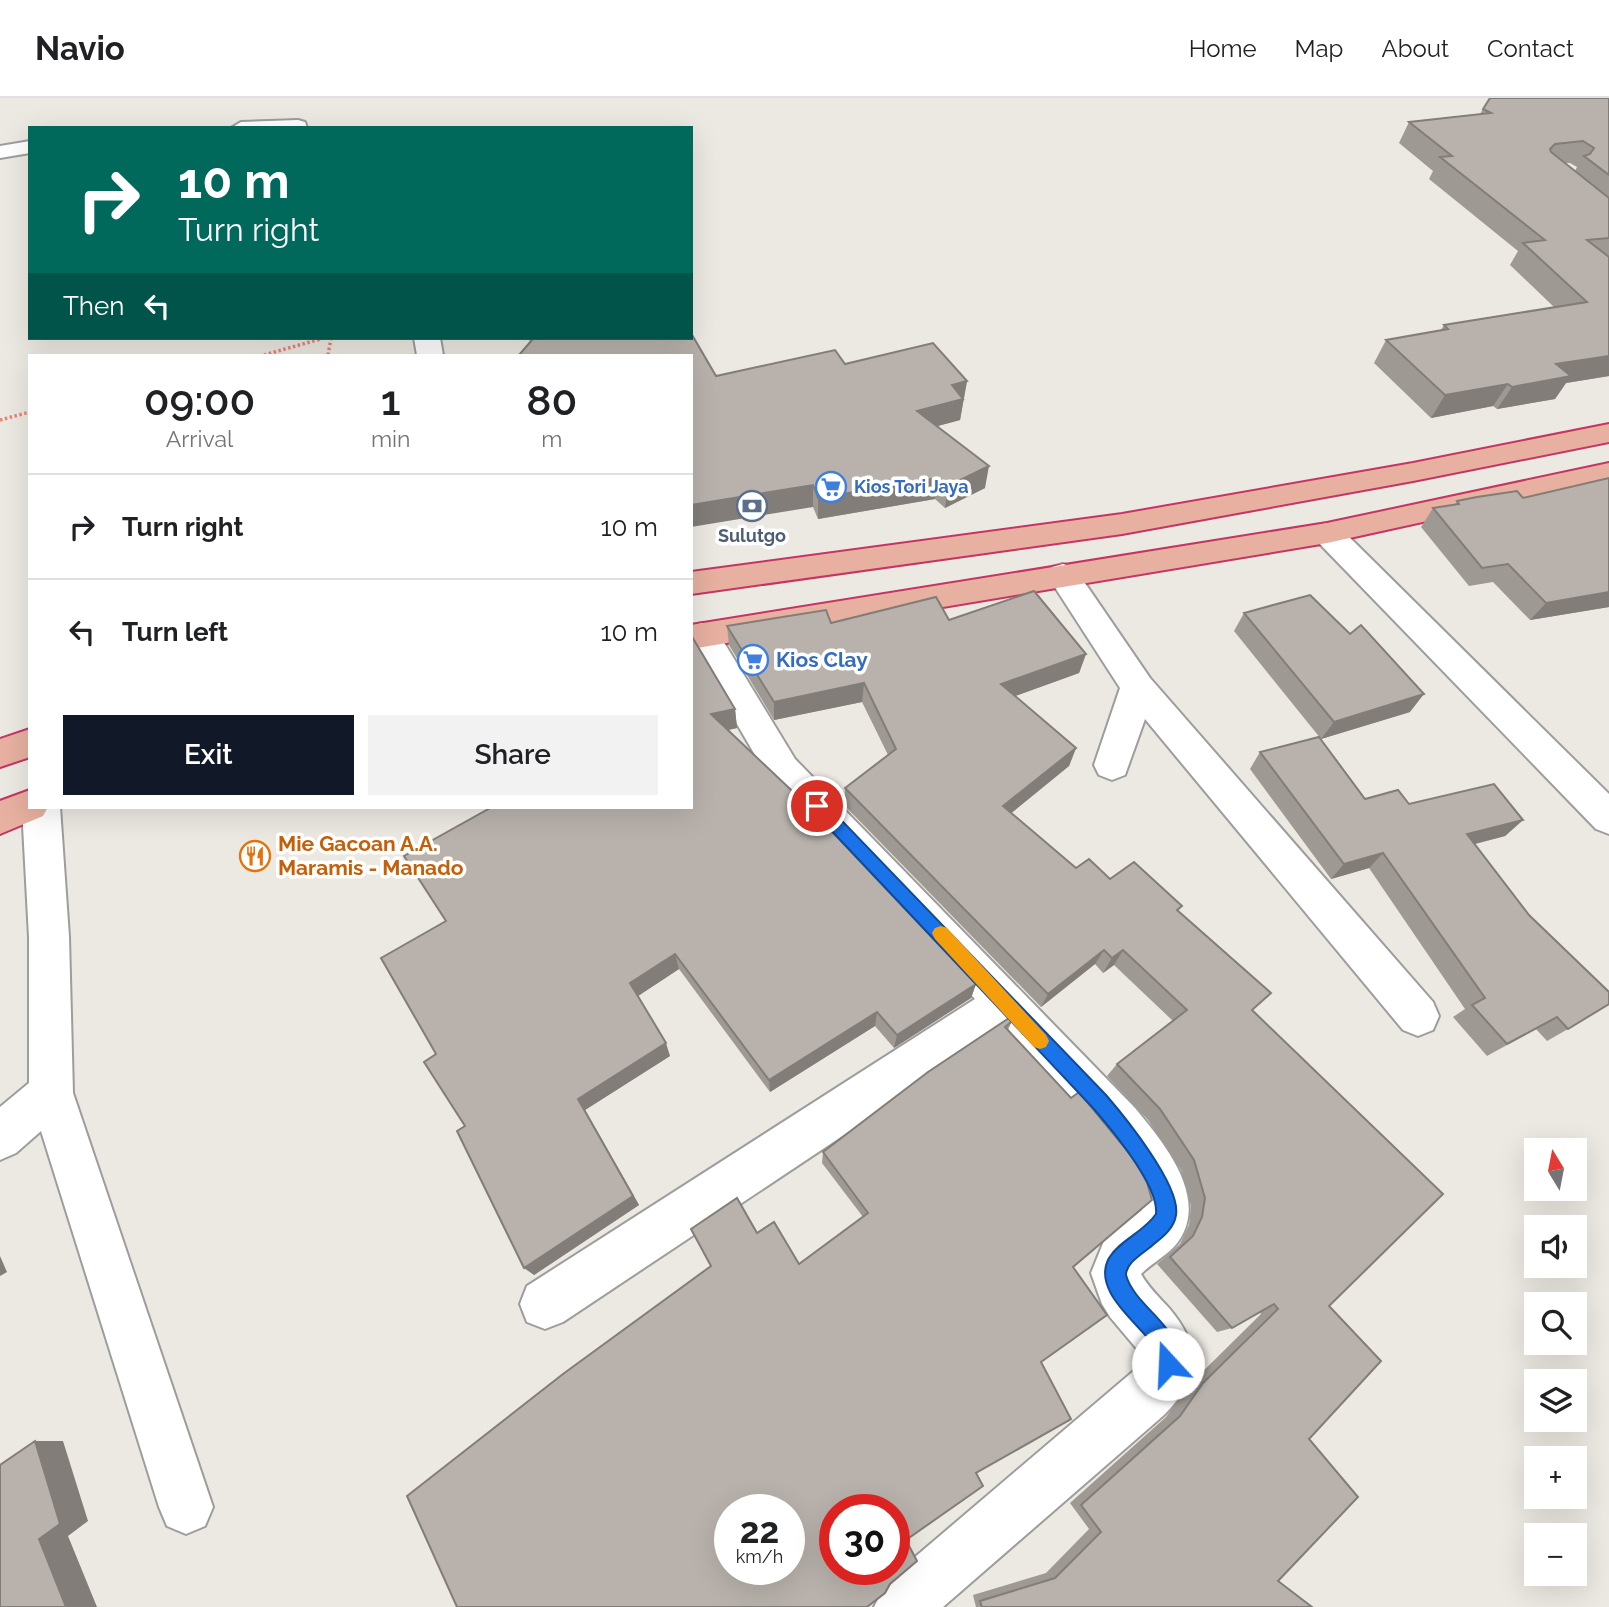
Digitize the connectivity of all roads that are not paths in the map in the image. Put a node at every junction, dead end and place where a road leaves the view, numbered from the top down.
1 (28, 147) edge
2 (0, 152) edge
3 (1609, 433) edge
4 (1609, 472) edge
5 (1327, 533) junction
6 (1063, 575) junction
7 (693, 583) edge
8 (697, 636) edge
9 (1138, 687) junction
10 (28, 744) edge
11 (0, 753) edge
12 (1112, 765) dead end
13 (28, 806) edge
14 (41, 809) edge
15 (0, 818) edge
16 (1609, 818) edge
17 (1006, 1003) junction
18 (1418, 1016) dead end
19 (51, 1093) junction
20 (0, 1137) edge
21 (545, 1304) dead end
22 (186, 1507) dead end
23 (904, 1607) edge

1 - 2 street
3 - 7 highway
4 - 5 highway
5 - 6 highway
5 - 16 street
6 - 8 highway
6 - 9 street
8 - 17 street
9 - 12 street
9 - 18 street
10 - 11 highway
13 - 15 highway
14 - 19 street
17 - 21 street
17 - 23 street
19 - 20 street
19 - 22 street

